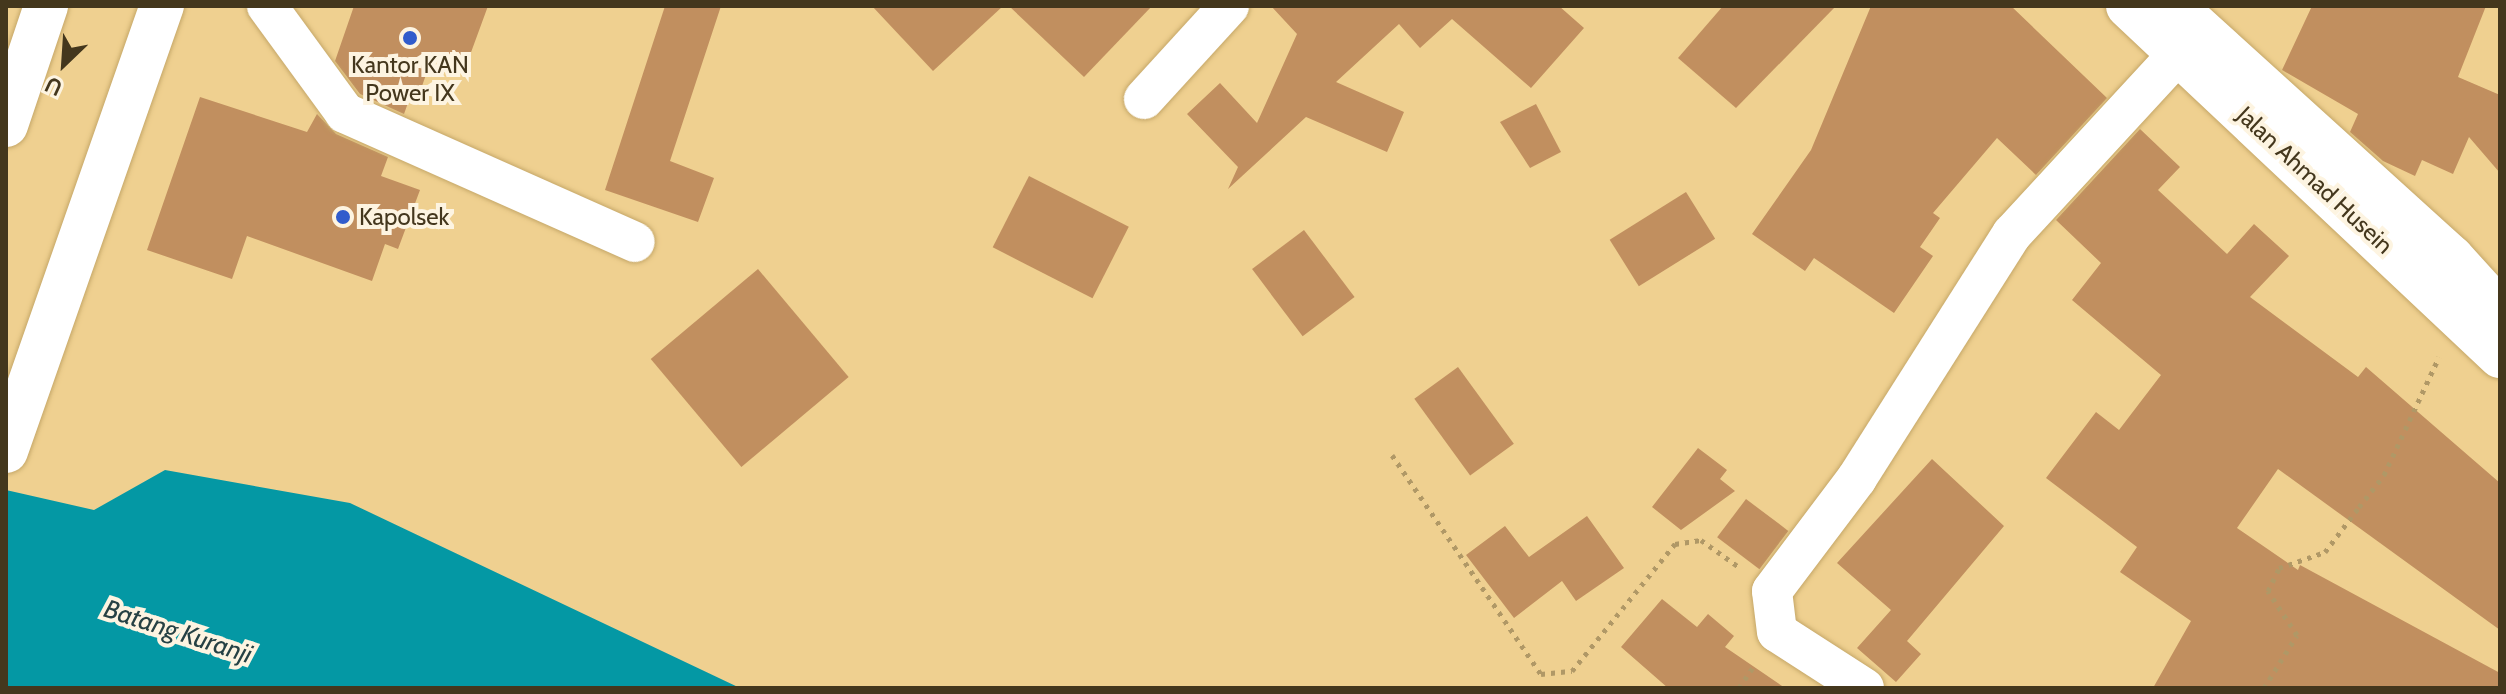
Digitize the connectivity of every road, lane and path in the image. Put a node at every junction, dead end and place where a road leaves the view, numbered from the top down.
1 (46, 6) edge
2 (267, 6) edge
3 (1229, 6) edge
4 (2128, 6) edge
5 (2174, 6) edge
6 (160, 12) edge
7 (2179, 53) junction
8 (1144, 99) dead end
9 (6, 125) edge
10 (635, 242) dead end
11 (2480, 312) edge
12 (2500, 356) edge
13 (6, 451) edge
14 (1392, 455) dead end
15 (1772, 591) junction
16 (1864, 688) edge
17 (2264, 688) edge

1 - 9 main road
2 - 10 street
3 - 8 street
4 - 7 main road, Jalan Ahmad Husein
5 - 11 main road, Jalan Ahmad Husein
6 - 13 main road
7 - 11 main road, Jalan Ahmad Husein
7 - 15 street
11 - 12 main road, Jalan Ahmad Husein
11 - 17 path
14 - 15 path
15 - 16 street

